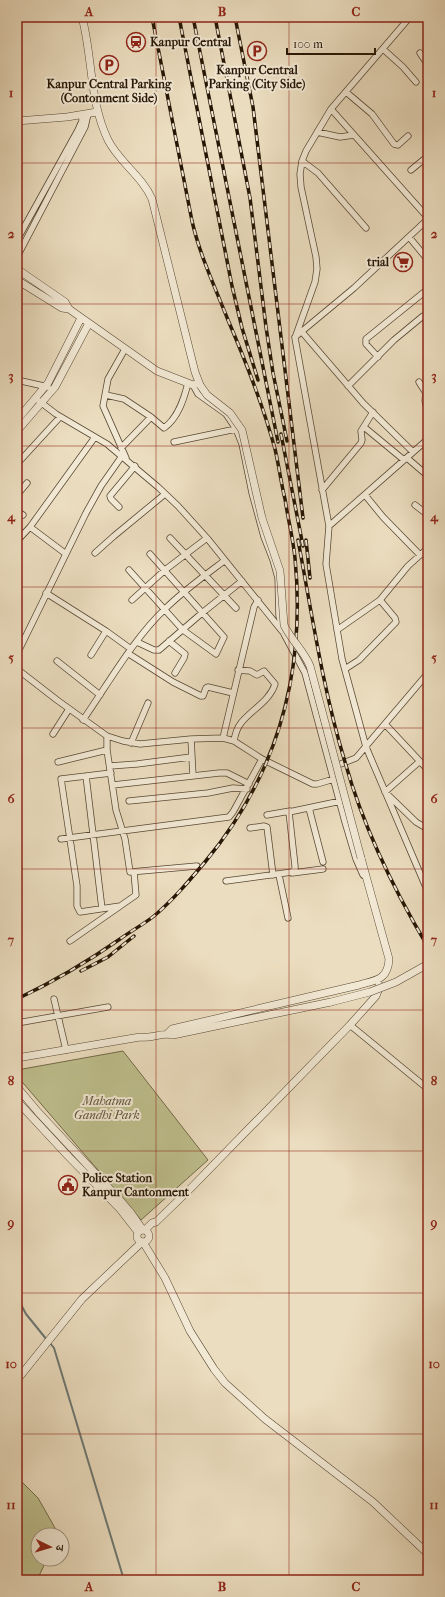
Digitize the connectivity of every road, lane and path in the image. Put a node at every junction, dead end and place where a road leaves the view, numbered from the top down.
1 (82, 17) edge
2 (410, 17) edge
3 (383, 49) junction
4 (420, 53) dead end
5 (428, 65) edge
6 (416, 82) dead end
7 (346, 92) junction
8 (331, 109) junction
9 (97, 112) junction
10 (85, 114) junction
11 (17, 121) edge
12 (316, 132) junction
13 (354, 135) junction
14 (408, 136) dead end
15 (428, 156) edge
16 (302, 161) junction
17 (411, 170) dead end
18 (428, 219) edge
19 (366, 228) dead end
20 (409, 237) junction
21 (17, 240) edge
22 (17, 258) edge
23 (428, 260) edge
24 (17, 269) edge
25 (17, 280) edge
26 (428, 289) edge
27 (69, 309) junction
28 (428, 317) edge
29 (81, 318) junction
30 (89, 323) junction
31 (302, 332) junction
32 (295, 338) junction
33 (125, 349) junction
34 (378, 357) junction
35 (17, 380) edge
36 (419, 382) dead end
37 (195, 384) junction
38 (348, 386) junction
39 (49, 388) junction
40 (106, 395) junction
41 (38, 401) junction
42 (428, 409) edge
43 (373, 412) junction
44 (60, 416) junction
45 (150, 417) junction
46 (17, 420) edge
47 (364, 427) junction
48 (236, 429) junction
49 (17, 431) edge
50 (95, 437) junction
51 (428, 439) edge
52 (174, 442) dead end
53 (121, 448) junction
54 (413, 452) junction
55 (122, 456) junction
56 (405, 459) junction
57 (127, 460) junction
58 (17, 464) edge
59 (135, 466) junction
60 (428, 476) edge
61 (27, 483) dead end
62 (322, 490) junction
63 (165, 494) junction
64 (17, 495) edge
65 (365, 495) junction
66 (415, 505) dead end
67 (119, 507) dead end
68 (17, 511) edge
69 (23, 515) dead end
70 (428, 515) edge
71 (329, 526) junction
72 (30, 527) junction
73 (170, 538) dead end
74 (207, 538) junction
75 (17, 541) edge
76 (428, 548) edge
77 (95, 553) dead end
78 (66, 554) junction
79 (150, 554) dead end
80 (186, 554) junction
81 (420, 555) junction
82 (224, 561) junction
83 (129, 570) dead end
84 (165, 570) junction
85 (206, 575) junction
86 (242, 582) junction
87 (146, 587) junction
88 (184, 592) junction
89 (46, 593) junction
90 (224, 596) junction
91 (132, 600) dead end
92 (258, 600) junction
93 (380, 600) junction
94 (165, 608) junction
95 (236, 608) dead end
96 (202, 613) junction
97 (183, 630) junction
98 (337, 630) junction
99 (106, 631) junction
100 (284, 634) junction
101 (169, 641) junction
102 (137, 642) junction
103 (130, 652) junction
104 (17, 654) edge
105 (91, 655) dead end
106 (57, 661) dead end
107 (17, 669) edge
108 (345, 669) junction
109 (238, 670) junction
110 (175, 673) dead end
111 (428, 673) edge
112 (234, 693) junction
113 (100, 695) junction
114 (148, 703) dead end
115 (69, 709) junction
116 (83, 720) junction
117 (385, 724) junction
118 (53, 734) dead end
119 (107, 736) junction
120 (223, 738) junction
121 (191, 739) junction
122 (234, 741) junction
123 (132, 743) junction
124 (366, 747) junction
125 (106, 750) junction
126 (191, 757) junction
127 (262, 759) junction
128 (58, 762) dead end
129 (419, 762) junction
130 (110, 766) junction
131 (331, 768) junction
132 (428, 770) edge
133 (111, 773) junction
134 (86, 776) junction
135 (193, 776) junction
136 (334, 779) junction
137 (113, 785) junction
138 (248, 786) junction
139 (385, 792) junction
140 (341, 801) junction
141 (129, 802) dead end
142 (309, 808) junction
143 (290, 811) junction
144 (267, 815) dead end
145 (250, 828) dead end
146 (427, 828) edge
147 (123, 831) junction
148 (94, 835) junction
149 (70, 838) junction
150 (61, 839) dead end
151 (323, 862) dead end
152 (197, 866) dead end
153 (323, 869) dead end
154 (134, 872) junction
155 (290, 873) junction
156 (276, 875) junction
157 (226, 881) dead end
158 (370, 890) junction
159 (428, 892) edge
160 (120, 906) junction
161 (102, 909) junction
162 (288, 918) dead end
163 (70, 941) dead end
164 (428, 964) edge
165 (378, 979) junction
166 (54, 999) dead end
167 (108, 1007) dead end
168 (58, 1016) junction
169 (17, 1023) edge
170 (350, 1025) junction
171 (167, 1034) junction
172 (146, 1038) junction
173 (66, 1050) junction
174 (17, 1058) edge
175 (17, 1063) edge
176 (17, 1088) edge
177 (428, 1089) edge
178 (17, 1101) edge
179 (95, 1179) junction
180 (143, 1236) junction
181 (17, 1380) edge
182 (428, 1554) edge

1 - 9 street
2 - 3 street
3 - 6 street
3 - 7 street
4 - 5 street
7 - 8 street
7 - 14 street
8 - 12 street
8 - 13 street
9 - 10 street
9 - 37 street
10 - 11 street
10 - 21 street
10 - 22 street
12 - 13 street
12 - 16 street
13 - 18 street
15 - 17 street
16 - 19 street
16 - 32 street
18 - 20 street
20 - 23 street
20 - 31 street
24 - 27 street
25 - 27 street
26 - 34 street
27 - 29 street
28 - 34 street
29 - 30 street
29 - 39 street
30 - 33 street
30 - 39 street
31 - 32 street
31 - 38 street
32 - 62 street
33 - 37 street
33 - 40 street
34 - 38 street
35 - 39 street
36 - 42 street
37 - 45 street
37 - 48 street
37 - 158 street, bridge
38 - 43 street
39 - 41 street
40 - 45 street
40 - 53 street
41 - 44 street
41 - 46 street
41 - 49 street
43 - 47 street
43 - 54 street
44 - 50 street
44 - 58 street
45 - 53 street
47 - 56 street
47 - 62 street
48 - 52 street
48 - 100 street
50 - 55 street
50 - 72 street
51 - 54 street
53 - 57 street
54 - 56 street
55 - 57 street
55 - 78 street
56 - 60 street
56 - 65 street
57 - 59 street
59 - 63 street
59 - 67 street
61 - 64 street
62 - 71 street
63 - 74 street
63 - 77 street
65 - 71 street
65 - 81 street
66 - 70 street
68 - 69 street
71 - 98 street
72 - 75 street
72 - 78 street
73 - 80 street
74 - 80 street
74 - 82 street
76 - 81 street
78 - 89 street
79 - 84 street
80 - 84 street
80 - 85 street
81 - 93 street
82 - 85 street
82 - 86 street
83 - 87 street
84 - 87 street
84 - 88 street
85 - 88 street
85 - 90 street
86 - 90 street
86 - 92 street
87 - 91 street
87 - 94 street
88 - 94 street
88 - 96 street
89 - 99 street
89 - 104 street
90 - 95 street
90 - 96 street
92 - 100 street
92 - 109 street
93 - 98 street
93 - 108 street
94 - 97 street
94 - 102 street
96 - 97 street
96 - 97 street
97 - 101 street
98 - 108 street
99 - 103 street
99 - 105 street
100 - 131 street
101 - 102 street
101 - 110 street
102 - 103 street
103 - 112 street
103 - 113 street
106 - 113 street
107 - 115 street
108 - 124 street
109 - 112 street
109 - 122 street
111 - 117 street
112 - 120 street
113 - 116 street
114 - 123 street
115 - 116 street
115 - 118 street
116 - 119 street
117 - 124 street
117 - 129 street
119 - 123 street
119 - 125 street
120 - 121 street
120 - 122 street
121 - 123 street
121 - 126 street
122 - 127 street
124 - 131 street
124 - 139 street
125 - 128 street
125 - 130 street
126 - 130 street
126 - 135 street
127 - 136 street
127 - 138 street
129 - 132 street
129 - 139 street
130 - 133 street
131 - 136 street
133 - 134 street
133 - 137 street
134 - 148 street
134 - 149 street
135 - 137 street
135 - 138 street
136 - 140 street
137 - 147 street
138 - 141 street
138 - 147 street
139 - 146 street
139 - 159 street
140 - 142 street
140 - 158 street
142 - 143 street
142 - 151 street
143 - 144 street
143 - 155 street
145 - 156 street
147 - 148 street
147 - 154 street
148 - 149 street
148 - 161 street
149 - 150 street
149 - 161 street
152 - 154 street
153 - 155 street
154 - 160 street
155 - 156 street
156 - 157 street
156 - 162 street
158 - 165 street
160 - 161 street
160 - 163 street
164 - 171 street, bridge
165 - 170 street
165 - 171 street
166 - 168 street
167 - 168 street
168 - 169 street
168 - 173 street
170 - 177 street
170 - 180 street
171 - 172 street
172 - 173 street
172 - 175 street
173 - 174 street
176 - 179 street
178 - 179 street
179 - 180 street
180 - 181 street
180 - 182 street

